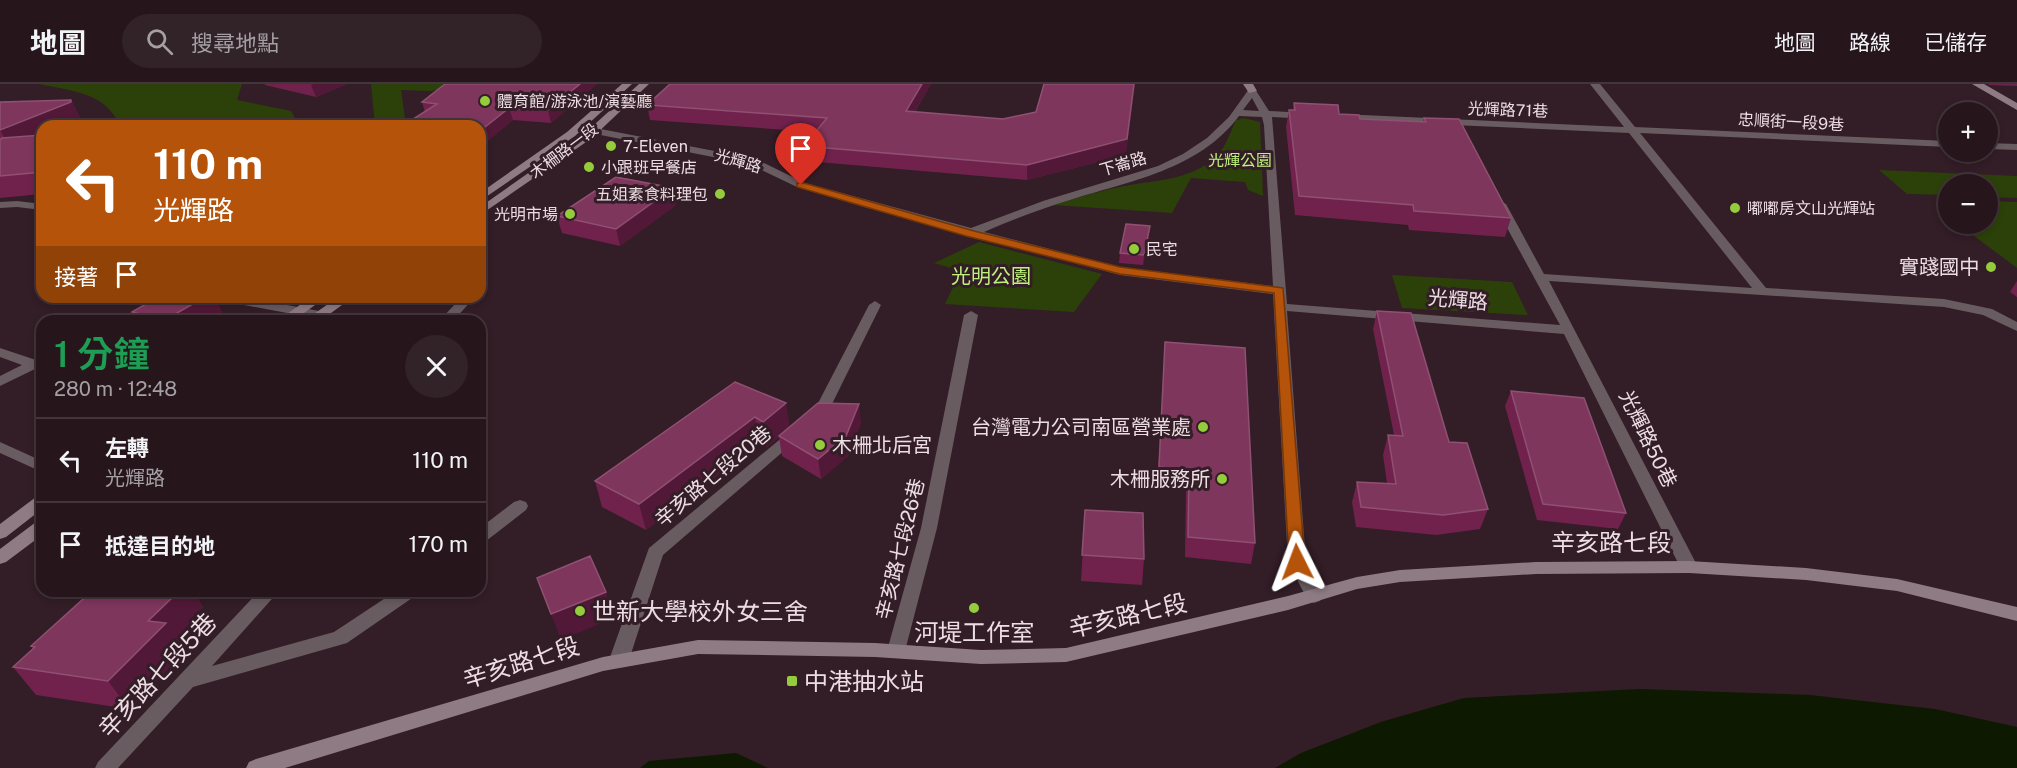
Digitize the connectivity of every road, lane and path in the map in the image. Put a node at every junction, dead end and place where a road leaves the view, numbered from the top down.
1 (627, 84) edge
2 (644, 84) edge
3 (1595, 84) edge
4 (1977, 84) edge
5 (1250, 87) edge
6 (2017, 107) edge
7 (1239, 113) junction
8 (1266, 114) junction
9 (580, 128) junction
10 (594, 129) junction
11 (1632, 130) junction
12 (1938, 144) edge
13 (1998, 146) edge
14 (2017, 147) edge
15 (486, 194) edge
16 (1496, 196) edge
17 (0, 205) edge
18 (36, 206) edge
19 (486, 208) edge
20 (970, 233) junction
21 (1540, 277) junction
22 (1279, 291) junction
23 (1762, 292) junction
24 (255, 303) edge
25 (310, 303) edge
26 (338, 303) edge
27 (463, 303) edge
28 (875, 305) dead end
29 (1282, 307) junction
30 (297, 311) junction
31 (292, 315) edge
32 (307, 315) edge
33 (320, 315) edge
34 (452, 315) edge
35 (971, 315) dead end
36 (2017, 327) edge
37 (1569, 330) junction
38 (0, 352) edge
39 (36, 365) edge
40 (36, 367) edge
41 (0, 382) edge
42 (0, 447) edge
43 (36, 464) edge
44 (36, 506) edge
45 (520, 506) dead end
46 (36, 531) edge
47 (486, 532) edge
48 (0, 533) edge
49 (0, 558) edge
50 (1689, 567) junction
51 (1314, 596) junction
52 (264, 597) edge
53 (400, 597) edge
54 (2017, 615) edge
55 (896, 651) junction
56 (619, 660) junction
57 (186, 681) junction
58 (105, 768) edge
59 (256, 768) edge

1 - 9 main road, 木柵路一段
2 - 10 main road, 木柵路一段
3 - 11 street
4 - 6 main road
5 - 7 street, 下崙路
5 - 8 street
7 - 8 street, 光輝路71巷
7 - 20 street, 下崙路
8 - 11 street, 光輝路71巷
8 - 22 street
9 - 10 street, 光輝路
9 - 15 main road, 木柵路一段
10 - 19 main road, 木柵路一段
10 - 20 street, 光輝路
11 - 12 street, 忠順街一段9巷
11 - 23 street
13 - 14 street
16 - 21 street
17 - 18 street
20 - 22 street, 光輝路
21 - 23 street
21 - 37 street
22 - 29 street
23 - 36 street
24 - 30 street
25 - 30 main road
26 - 33 main road
27 - 34 street
28 - 56 street, 辛亥路七段20巷
29 - 37 street, 光輝路
29 - 51 street
30 - 31 main road
30 - 32 street
35 - 55 street, 辛亥路七段26巷
37 - 50 street, 光輝路50巷
38 - 39 street
40 - 41 street
42 - 43 street
44 - 48 main road
45 - 47 street
46 - 49 main road
50 - 51 main road, 辛亥路七段
50 - 54 main road, 辛亥路七段
51 - 55 main road, 辛亥路七段
52 - 57 street, 辛亥路七段5巷
53 - 57 street
55 - 56 main road, 辛亥路七段
56 - 59 main road, 辛亥路七段
57 - 58 street, 辛亥路七段5巷

